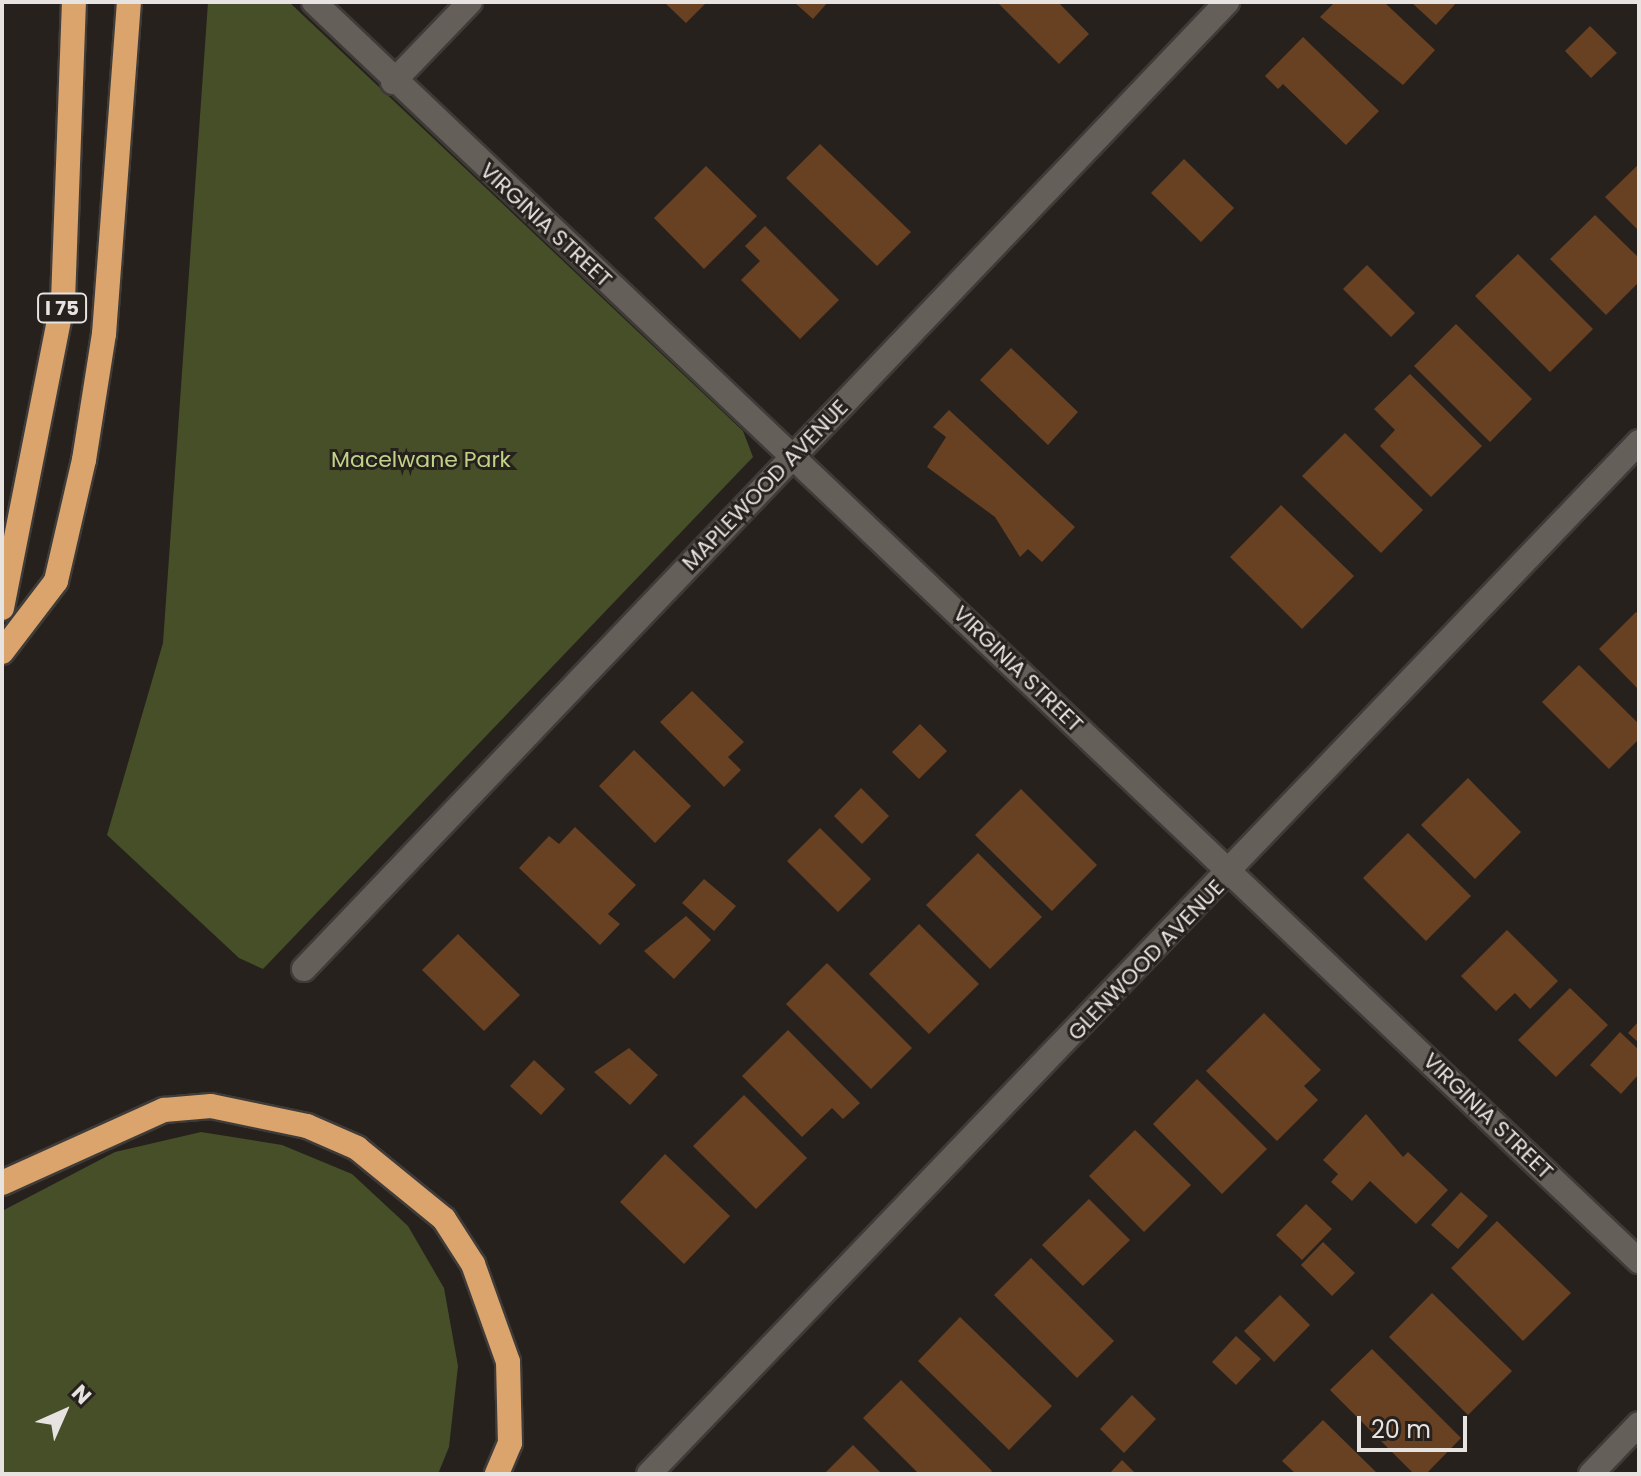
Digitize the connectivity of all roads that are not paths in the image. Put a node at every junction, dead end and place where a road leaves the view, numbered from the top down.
1 (74, 2) edge
2 (129, 2) edge
3 (314, 2) edge
4 (470, 2) edge
5 (1227, 2) edge
6 (393, 82) junction
7 (1639, 442) edge
8 (794, 456) junction
9 (2, 608) edge
10 (2, 652) edge
11 (1231, 871) junction
12 (304, 969) dead end
13 (2, 1183) edge
14 (1639, 1261) edge
15 (1639, 1424) edge
16 (510, 1443) junction
17 (497, 1474) edge
18 (508, 1474) edge
19 (649, 1474) edge
20 (1591, 1474) edge

1 - 9 highway, I 75
2 - 10 highway
3 - 6 street, VIRGINIA STREET
4 - 6 street
5 - 8 street, MAPLEWOOD AVENUE
6 - 8 street, VIRGINIA STREET
7 - 11 street, GLENWOOD AVENUE
8 - 11 street, VIRGINIA STREET
8 - 12 street, MAPLEWOOD AVENUE
11 - 14 street, VIRGINIA STREET
11 - 19 street, GLENWOOD AVENUE
13 - 16 highway
15 - 20 street
16 - 17 highway
16 - 18 highway

